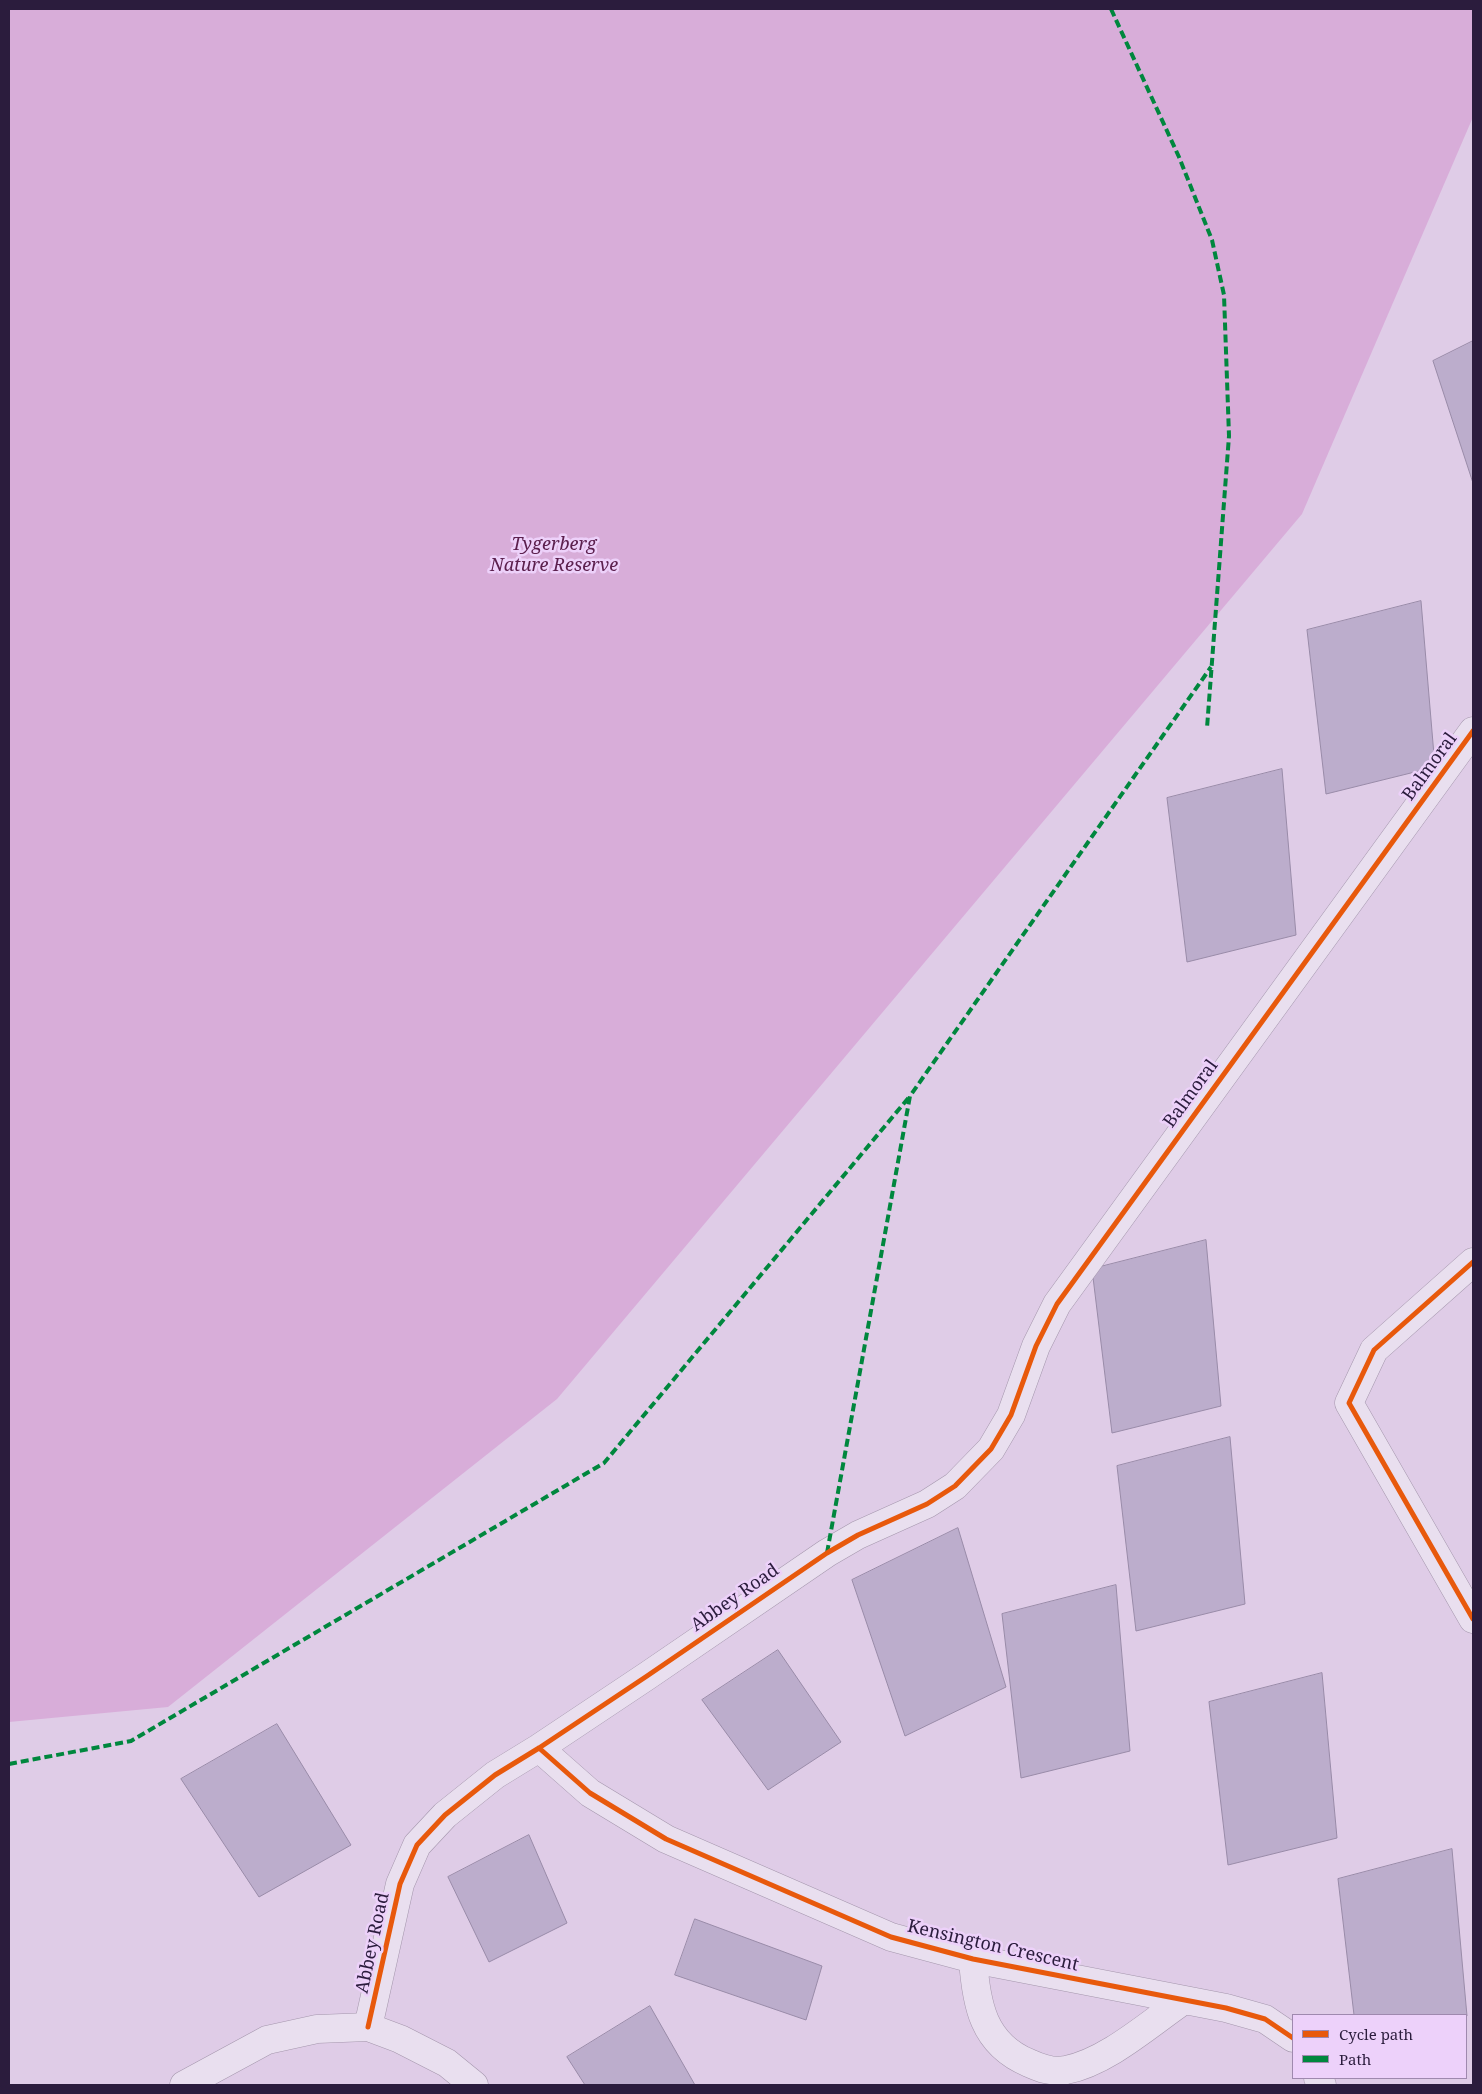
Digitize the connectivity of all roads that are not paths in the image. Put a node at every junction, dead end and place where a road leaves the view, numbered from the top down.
1 (1473, 731) edge
2 (1473, 1262) edge
3 (955, 1486) joint
4 (1473, 1619) edge
5 (539, 1748) junction
6 (973, 1959) junction
7 (1184, 2000) junction
8 (368, 2027) junction
9 (1292, 2037) edge
10 (184, 2085) edge
11 (474, 2085) edge

1 - 3 street, Balmoral
2 - 4 street
3 - 5 street, Abbey Road
5 - 6 street, Kensington Crescent
5 - 8 street, Abbey Road
6 - 7 street, Kensington Crescent
6 - 7 street, Kensington Crescent
7 - 9 street, Kensington Crescent
8 - 10 street
8 - 11 street

